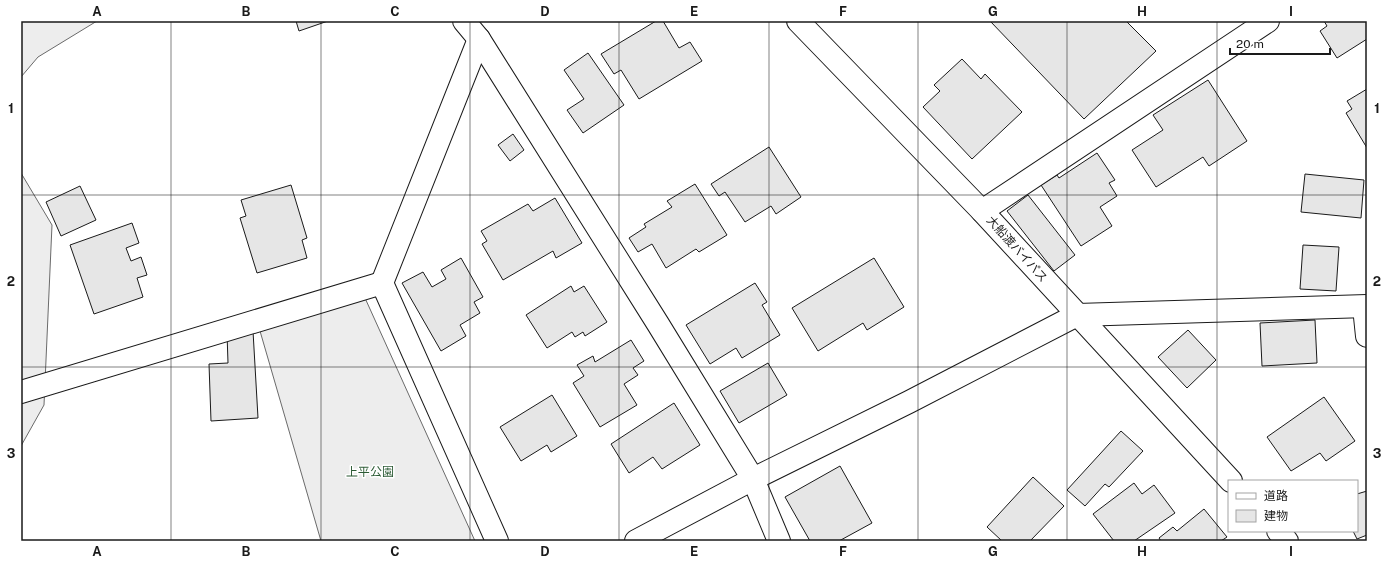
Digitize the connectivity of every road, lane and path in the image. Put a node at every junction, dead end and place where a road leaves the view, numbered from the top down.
1 (464, 21) edge
2 (798, 21) edge
3 (1268, 21) edge
4 (479, 39) junction
5 (982, 211) junction
6 (382, 283) junction
7 (1366, 306) edge
8 (1077, 315) junction
9 (1367, 336) edge
10 (21, 392) edge
11 (753, 479) junction
12 (1231, 480) edge
13 (1279, 532) edge
14 (497, 541) edge
15 (636, 541) edge
16 (779, 541) edge
17 (1288, 541) edge

1 - 4 main road
2 - 5 main road, 大船渡バイパス
3 - 5 main road
4 - 6 main road
4 - 11 main road
5 - 8 main road, 大船渡バイパス
6 - 10 main road
6 - 14 main road
7 - 8 main road
7 - 9 main road
8 - 11 main road
8 - 12 main road, 大船渡バイパス
11 - 15 main road
11 - 16 main road
13 - 17 main road

